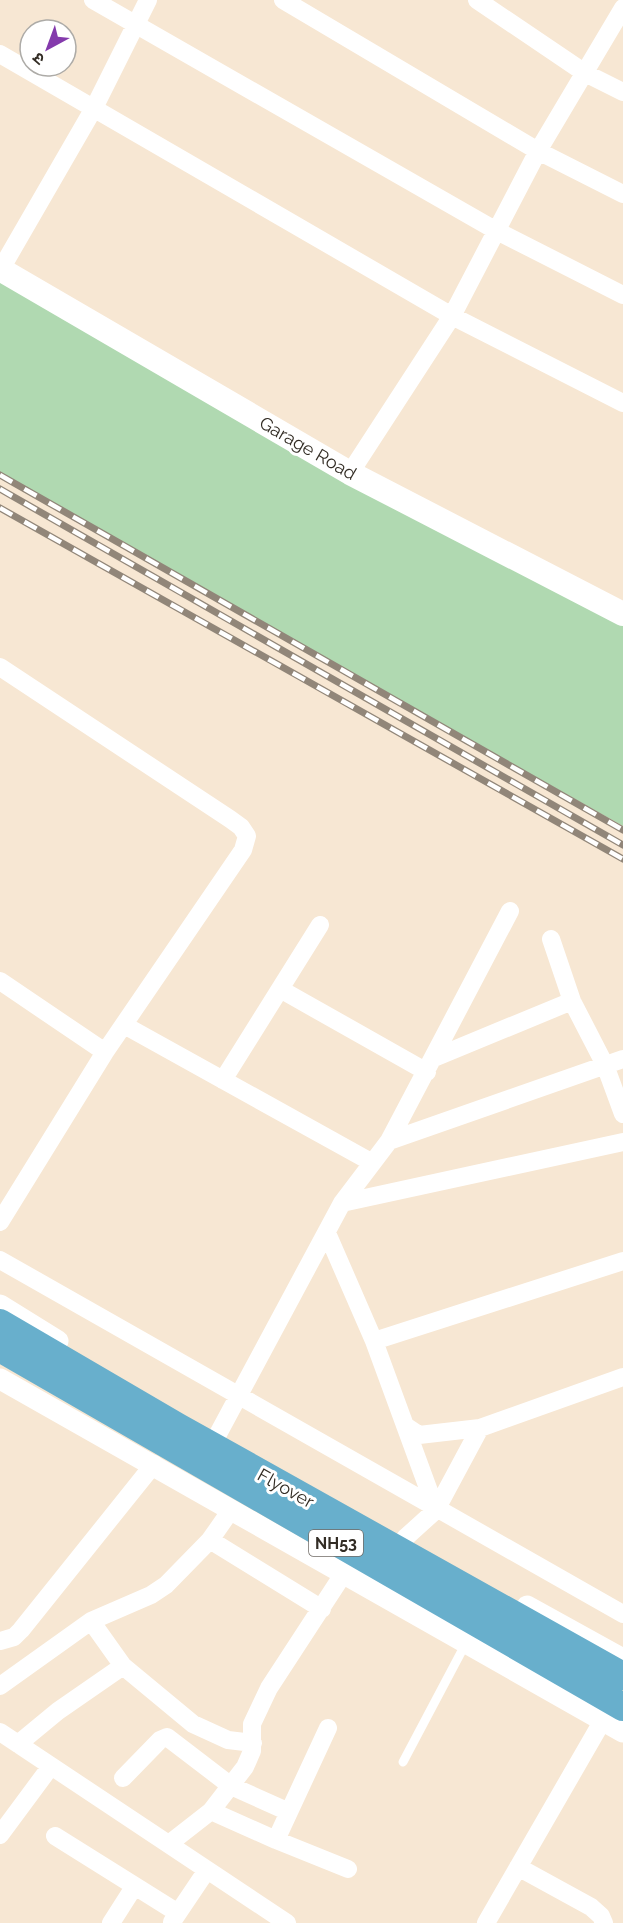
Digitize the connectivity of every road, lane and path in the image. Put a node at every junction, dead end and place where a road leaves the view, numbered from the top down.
1 (93, 0) edge
2 (148, 0) edge
3 (284, 0) edge
4 (477, 0) edge
5 (623, 8) edge
6 (135, 23) junction
7 (0, 54) edge
8 (585, 73) junction
9 (623, 92) edge
10 (94, 108) junction
11 (538, 151) junction
12 (623, 194) edge
13 (495, 230) junction
14 (0, 269) edge
15 (623, 295) edge
16 (452, 316) junction
17 (623, 403) edge
18 (350, 473) junction
19 (623, 614) edge
20 (0, 667) edge
21 (510, 910) dead end
22 (320, 925) dead end
23 (551, 939) dead end
24 (0, 981) edge
25 (280, 989) junction
26 (572, 1001) junction
27 (124, 1025) junction
28 (105, 1052) junction
29 (623, 1059) edge
30 (430, 1065) junction
31 (605, 1065) junction
32 (223, 1080) junction
33 (623, 1114) edge
34 (389, 1141) junction
35 (623, 1142) edge
36 (371, 1162) junction
37 (342, 1203) junction
38 (0, 1222) edge
39 (327, 1233) junction
40 (0, 1260) edge
41 (623, 1261) edge
42 (0, 1305) edge
43 (0, 1323) edge
44 (374, 1341) junction
45 (0, 1348) edge
46 (623, 1377) edge
47 (0, 1379) edge
48 (239, 1395) junction
49 (407, 1427) junction
50 (480, 1428) junction
51 (218, 1434) junction
52 (166, 1445) junction
53 (231, 1510) junction
54 (435, 1510) junction
55 (405, 1538) junction
56 (210, 1540) junction
57 (344, 1573) junction
58 (322, 1609) junction
59 (623, 1614) edge
60 (91, 1621) junction
61 (0, 1641) edge
62 (466, 1643) junction
63 (623, 1659) edge
64 (567, 1664) junction
65 (123, 1666) junction
66 (623, 1676) edge
67 (0, 1686) edge
68 (613, 1713) edge
69 (328, 1728) dead end
70 (623, 1732) edge
71 (6, 1739) edge
72 (253, 1743) junction
73 (403, 1762) dead end
74 (62, 1774) junction
75 (123, 1778) dead end
76 (231, 1786) junction
77 (211, 1811) junction
78 (289, 1812) junction
79 (0, 1835) edge
80 (180, 1835) junction
81 (56, 1836) dead end
82 (276, 1840) junction
83 (518, 1867) junction
84 (348, 1869) dead end
85 (207, 1870) junction
86 (134, 1887) junction
87 (174, 1918) edge
88 (491, 1921) edge
89 (111, 1923) edge
90 (287, 1923) edge
91 (604, 1923) edge

1 - 6 street
2 - 6 street
3 - 11 street
4 - 8 street
5 - 8 street
6 - 10 street
6 - 13 street
7 - 10 street
8 - 9 street
8 - 11 street
10 - 14 street
10 - 16 street
11 - 12 street
11 - 13 street
13 - 15 street
13 - 16 street
14 - 18 main road, Garage Road
16 - 17 street
16 - 18 street
18 - 19 main road, Garage Road
20 - 27 street
21 - 30 street
22 - 25 street
23 - 26 street
24 - 28 street
25 - 30 street
25 - 32 street
26 - 30 street
26 - 31 street
27 - 28 street
27 - 32 street
28 - 38 street
29 - 31 street
30 - 34 street
31 - 33 street
31 - 34 street
32 - 36 street
34 - 36 street
35 - 37 street
36 - 37 street
37 - 39 street
39 - 44 street
39 - 48 street
40 - 48 street
41 - 44 street
42 - 51 street
43 - 52 highway, Flyover / NH53
44 - 49 street
45 - 52 highway, Flyover / NH53
46 - 50 street
47 - 52 street
48 - 51 street
48 - 54 street
49 - 50 street
49 - 54 street
50 - 54 street
51 - 55 street
52 - 53 street
52 - 61 street
52 - 64 highway, Flyover / NH53
53 - 56 street
53 - 57 street
54 - 55 street
54 - 59 street
55 - 64 street
56 - 58 street
56 - 60 street
57 - 58 street
57 - 62 street
58 - 72 street
60 - 65 street
60 - 67 street
62 - 64 street
62 - 73 lane
63 - 64 street
64 - 66 highway, NH53
64 - 68 highway, NH53
65 - 71 street
65 - 72 street
68 - 70 street
68 - 83 street
69 - 78 street
71 - 74 street
72 - 76 street
74 - 79 street
74 - 80 street
75 - 76 street
76 - 77 street
76 - 78 street
77 - 80 street
77 - 82 street
78 - 82 street
80 - 85 street
81 - 86 street
82 - 84 street
83 - 88 street
83 - 91 street
85 - 87 street
85 - 90 street
86 - 87 street
86 - 89 street

